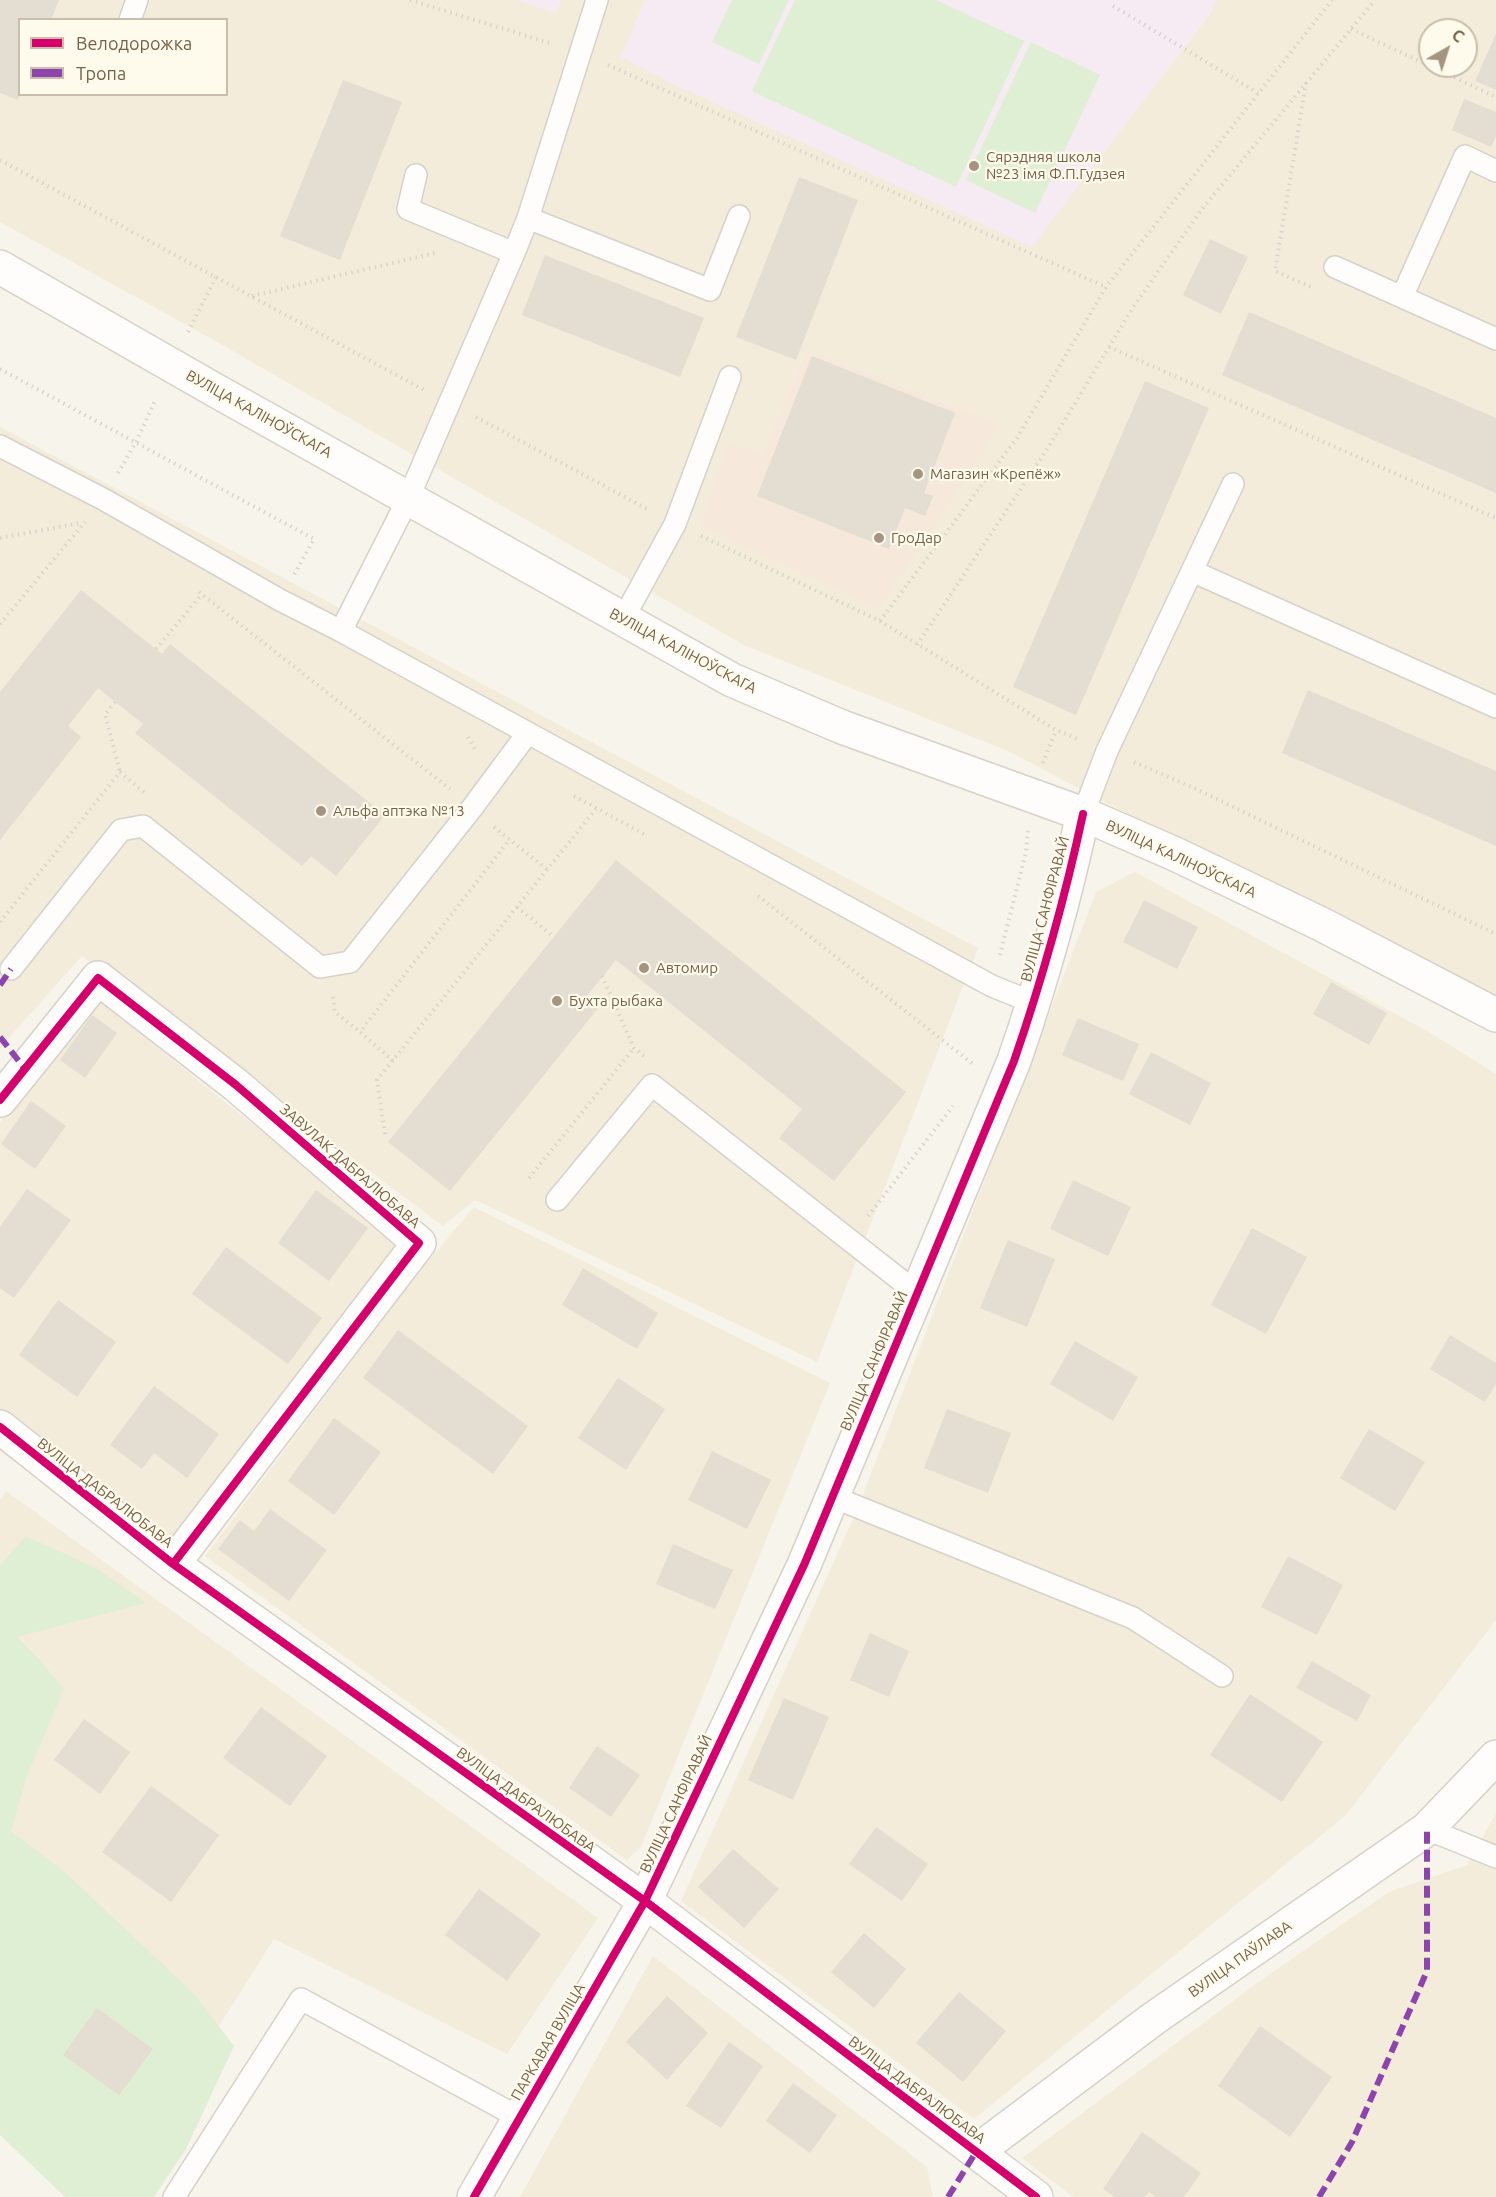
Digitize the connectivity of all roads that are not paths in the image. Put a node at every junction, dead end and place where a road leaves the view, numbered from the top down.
1 (137, 0) edge
2 (597, 0) edge
3 (131, 18) edge
4 (1496, 171) edge
5 (416, 175) dead end
6 (740, 216) dead end
7 (528, 218) junction
8 (514, 254) junction
9 (0, 267) edge
10 (1335, 267) dead end
11 (1402, 297) junction
12 (1496, 339) edge
13 (730, 377) dead end
14 (0, 446) edge
15 (1233, 484) dead end
16 (408, 499) junction
17 (1192, 571) junction
18 (624, 619) junction
19 (341, 631) junction
20 (1496, 707) edge
21 (527, 734) junction
22 (1083, 814) junction
23 (11, 969) dead end
24 (1034, 1004) junction
25 (1496, 1015) edge
26 (0, 1100) edge
27 (556, 1200) dead end
28 (917, 1293) junction
29 (0, 1427) edge
30 (833, 1497) junction
31 (173, 1564) junction
32 (1222, 1676) dead end
33 (1496, 1757) edge
34 (1427, 1829) junction
35 (1496, 1857) edge
36 (645, 1901) junction
37 (520, 2118) junction
38 (976, 2152) junction
39 (174, 2197) edge
40 (474, 2197) edge
41 (1036, 2197) edge

1 - 3 lane
2 - 7 lane
4 - 11 lane
5 - 8 lane
6 - 7 lane
7 - 8 lane
8 - 16 lane
9 - 16 street, ВУЛІЦА КАЛІНОЎСКАГА
10 - 11 lane
11 - 12 lane
13 - 18 lane
14 - 19 lane
15 - 17 lane
16 - 18 street, ВУЛІЦА КАЛІНОЎСКАГА
16 - 19 lane
17 - 20 lane
17 - 22 lane
18 - 22 street, ВУЛІЦА КАЛІНОЎСКАГА
19 - 21 lane
21 - 23 lane
21 - 24 lane
22 - 24 street, ВУЛІЦА САНФІРАВАЙ
22 - 25 street, ВУЛІЦА КАЛІНОЎСКАГА
24 - 28 street, ВУЛІЦА САНФІРАВАЙ
26 - 31 street, ЗАВУЛАК ДАБРАЛЮБАВА
27 - 28 lane
28 - 30 street, ВУЛІЦА САНФІРАВАЙ
29 - 31 street, ВУЛІЦА ДАБРАЛЮБАВА
30 - 32 lane
30 - 36 street, ВУЛІЦА САНФІРАВАЙ
31 - 36 street, ВУЛІЦА ДАБРАЛЮБАВА
33 - 34 street, ВУЛІЦА ПАЎЛАВА
34 - 35 lane
34 - 38 street, ВУЛІЦА ПАЎЛАВА
36 - 37 street, ПАРКАВАЯ ВУЛІЦА
36 - 38 street, ВУЛІЦА ДАБРАЛЮБАВА
37 - 39 lane
37 - 40 street, ПАРКАВАЯ ВУЛІЦА
38 - 41 street, ВУЛІЦА ДАБРАЛЮБАВА

